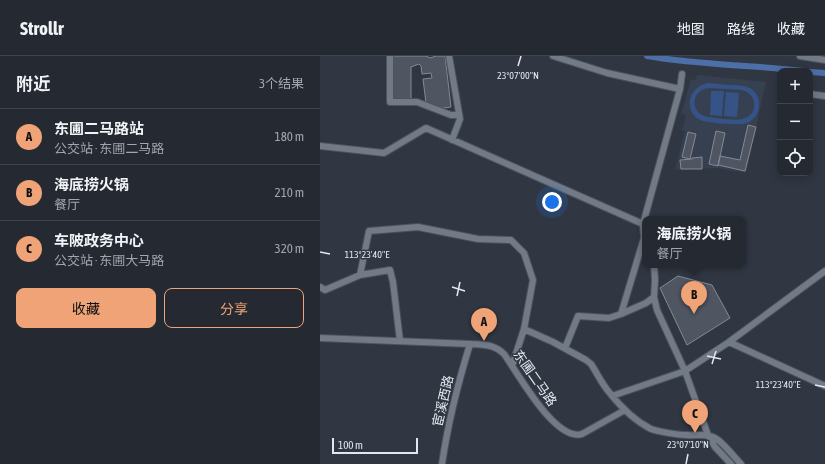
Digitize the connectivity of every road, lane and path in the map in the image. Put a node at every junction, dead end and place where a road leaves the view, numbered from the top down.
1 (390, 56) edge
2 (449, 56) edge
3 (554, 56) edge
4 (800, 56) edge
5 (825, 60) edge
6 (682, 74) dead end
7 (680, 89) junction
8 (813, 94) edge
9 (825, 96) edge
10 (459, 115) junction
11 (452, 140) junction
12 (320, 146) edge
13 (646, 216) edge
14 (642, 223) edge
15 (642, 248) edge
16 (654, 268) edge
17 (825, 271) edge
18 (360, 275) junction
19 (320, 287) edge
20 (654, 297) junction
21 (621, 314) junction
22 (524, 330) junction
23 (320, 338) edge
24 (400, 341) junction
25 (729, 342) junction
26 (470, 344) junction
27 (565, 348) junction
28 (512, 366) junction
29 (685, 371) junction
30 (825, 386) edge
31 (612, 396) junction
32 (625, 410) junction
33 (708, 435) junction
34 (442, 464) edge
35 (731, 464) edge
36 (741, 464) edge

1 - 10 street
2 - 10 street
3 - 7 street
4 - 5 street
6 - 7 street
7 - 13 street
8 - 9 street
10 - 11 street
11 - 12 street
11 - 14 street
15 - 21 street
16 - 20 street
17 - 25 street
18 - 19 street
18 - 22 street
18 - 24 street
20 - 21 street
20 - 29 street
21 - 27 street
22 - 27 street
22 - 28 street
23 - 24 street, 东圃二马路
24 - 26 street, 东圃二马路
25 - 29 street
25 - 30 street
26 - 28 street, 东圃二马路
26 - 34 street, 宦溪西路
27 - 31 street
28 - 32 street, 东圃二马路
29 - 31 street
29 - 33 street
31 - 32 street
32 - 33 street
33 - 35 street
33 - 36 street

